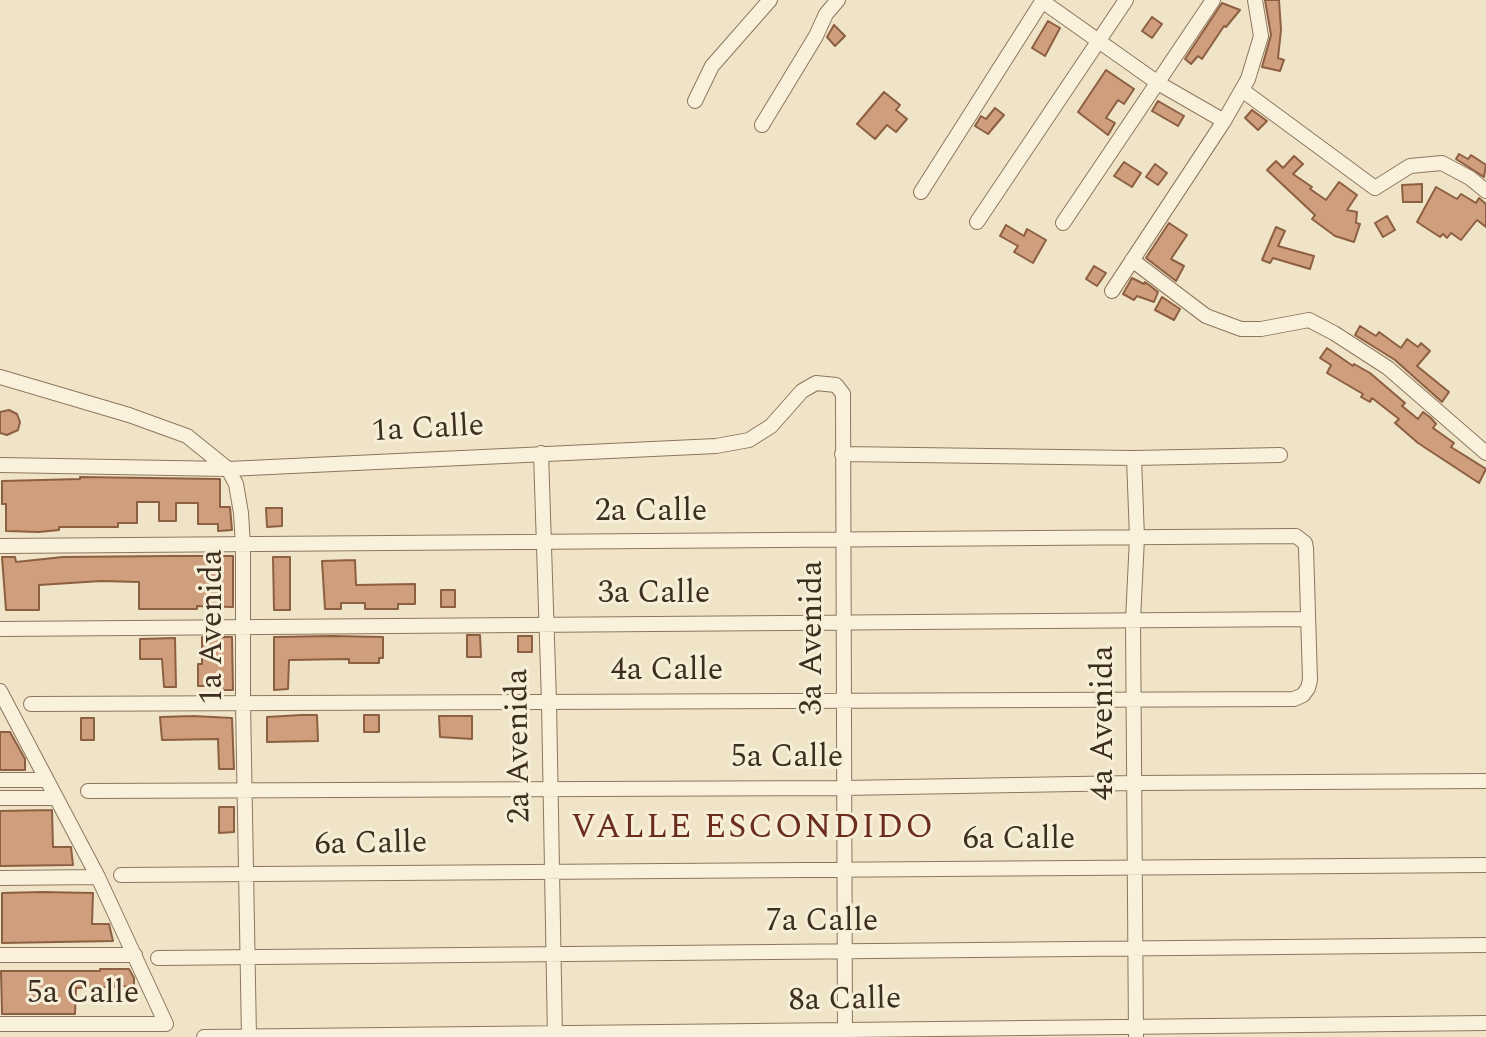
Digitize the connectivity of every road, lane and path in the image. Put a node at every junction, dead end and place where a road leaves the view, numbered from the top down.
1 (770, 0) edge
2 (838, 0) edge
3 (1042, 0) edge
4 (1126, 0) edge
5 (1213, 0) edge
6 (1255, 0) edge
7 (1100, 42) junction
8 (1158, 83) junction
9 (1242, 90) junction
10 (695, 101) dead end
11 (1224, 121) junction
12 (762, 125) dead end
13 (1486, 191) edge
14 (921, 192) dead end
15 (977, 222) dead end
16 (1063, 223) dead end
17 (1132, 260) junction
18 (1112, 291) dead end
19 (0, 377) edge
20 (836, 385) joint
21 (541, 453) junction
22 (1486, 453) edge
23 (842, 454) junction
24 (1280, 455) dead end
25 (1134, 458) junction
26 (0, 465) edge
27 (228, 469) junction
28 (1137, 538) junction
29 (842, 541) junction
30 (545, 543) junction
31 (243, 545) junction
32 (0, 546) edge
33 (1308, 619) junction
34 (1133, 620) junction
35 (842, 622) junction
36 (547, 625) junction
37 (243, 627) junction
38 (0, 629) edge
39 (0, 691) edge
40 (1134, 699) junction
41 (843, 700) junction
42 (549, 702) junction
43 (243, 703) junction
44 (31, 704) dead end
45 (4, 706) edge
46 (0, 780) edge
47 (44, 780) junction
48 (1486, 781) edge
49 (1134, 783) junction
50 (843, 788) junction
51 (550, 790) junction
52 (88, 791) dead end
53 (244, 791) junction
54 (0, 798) edge
55 (54, 798) junction
56 (1486, 865) edge
57 (1135, 870) junction
58 (844, 871) junction
59 (552, 872) junction
60 (121, 875) dead end
61 (246, 875) junction
62 (98, 877) junction
63 (0, 878) edge
64 (1486, 945) edge
65 (1135, 949) junction
66 (844, 952) junction
67 (553, 954) junction
68 (0, 955) edge
69 (135, 955) junction
70 (247, 957) junction
71 (158, 958) dead end
72 (1486, 1023) edge
73 (0, 1024) edge
74 (1435, 1030) edge
75 (1136, 1032) edge
76 (845, 1034) edge
77 (555, 1035) edge
78 (249, 1036) edge
79 (204, 1037) edge

1 - 10 street
2 - 12 street
3 - 7 street
3 - 14 street
4 - 7 street
5 - 8 street
6 - 9 street
7 - 8 street
7 - 15 street
8 - 11 street
8 - 16 street
9 - 11 street
9 - 13 street
11 - 17 street
17 - 18 street
17 - 22 street
19 - 27 street
20 - 21 street, 1a Calle
20 - 23 street, 3a Avenida
21 - 27 street, 1a Calle
21 - 30 street, 2a Avenida
23 - 25 street
23 - 29 street, 3a Avenida
24 - 25 street
25 - 28 street, 4a Avenida
26 - 27 street, 1a Calle
27 - 31 street, 1a Avenida
28 - 29 street, 2a Calle
28 - 33 street, 2a Calle
28 - 34 street, 4a Avenida
29 - 30 street, 2a Calle
29 - 35 street, 3a Avenida
30 - 31 street, 2a Calle
30 - 36 street, 2a Avenida
31 - 32 street, 2a Calle
31 - 37 street, 1a Avenida
33 - 34 street, 3a Calle
33 - 40 street, 4a Calle
34 - 35 street, 3a Calle
34 - 40 street, 4a Avenida
35 - 36 street, 3a Calle
35 - 41 street, 3a Avenida
36 - 37 street, 3a Calle
36 - 42 street, 2a Avenida
37 - 38 street, 3a Calle
37 - 43 street, 1a Avenida
39 - 45 street
40 - 41 street, 4a Calle
40 - 49 street, 4a Avenida
41 - 42 street, 4a Calle
41 - 50 street, 3a Avenida
42 - 43 street, 4a Calle
42 - 51 street, 2a Avenida
43 - 44 street, 4a Calle
43 - 53 street, 1a Avenida
45 - 47 street
46 - 47 street
47 - 55 street
48 - 49 street, 5a Calle
49 - 50 street, 5a Calle
49 - 57 street, 4a Avenida
50 - 51 street, 5a Calle
50 - 58 street, 3a Avenida
51 - 53 street, 5a Calle
51 - 59 street, 2a Avenida
52 - 53 street, 5a Calle
53 - 61 street, 1a Avenida
54 - 55 street
55 - 62 street
56 - 57 street, 6a Calle
57 - 58 street, 6a Calle
57 - 65 street, 4a Avenida
58 - 59 street, 6a Calle
58 - 66 street, 3a Avenida
59 - 61 street, 6a Calle
59 - 67 street, 2a Avenida
60 - 61 street, 6a Calle
61 - 70 street, 1a Avenida
62 - 63 street
62 - 69 street
64 - 65 street, 7a Calle
65 - 66 street, 7a Calle
65 - 75 street, 4a Avenida
66 - 67 street, 7a Calle
66 - 76 street, 3a Avenida
67 - 70 street, 7a Calle
67 - 77 street, 2a Avenida
68 - 69 street
69 - 73 street, 5a Calle
70 - 71 street, 7a Calle
70 - 78 street, 1a Avenida
72 - 74 street, 8a Calle
74 - 75 street, 8a Calle
75 - 76 street, 8a Calle
76 - 77 street, 8a Calle
77 - 78 street, 8a Calle
78 - 79 street, 8a Calle

